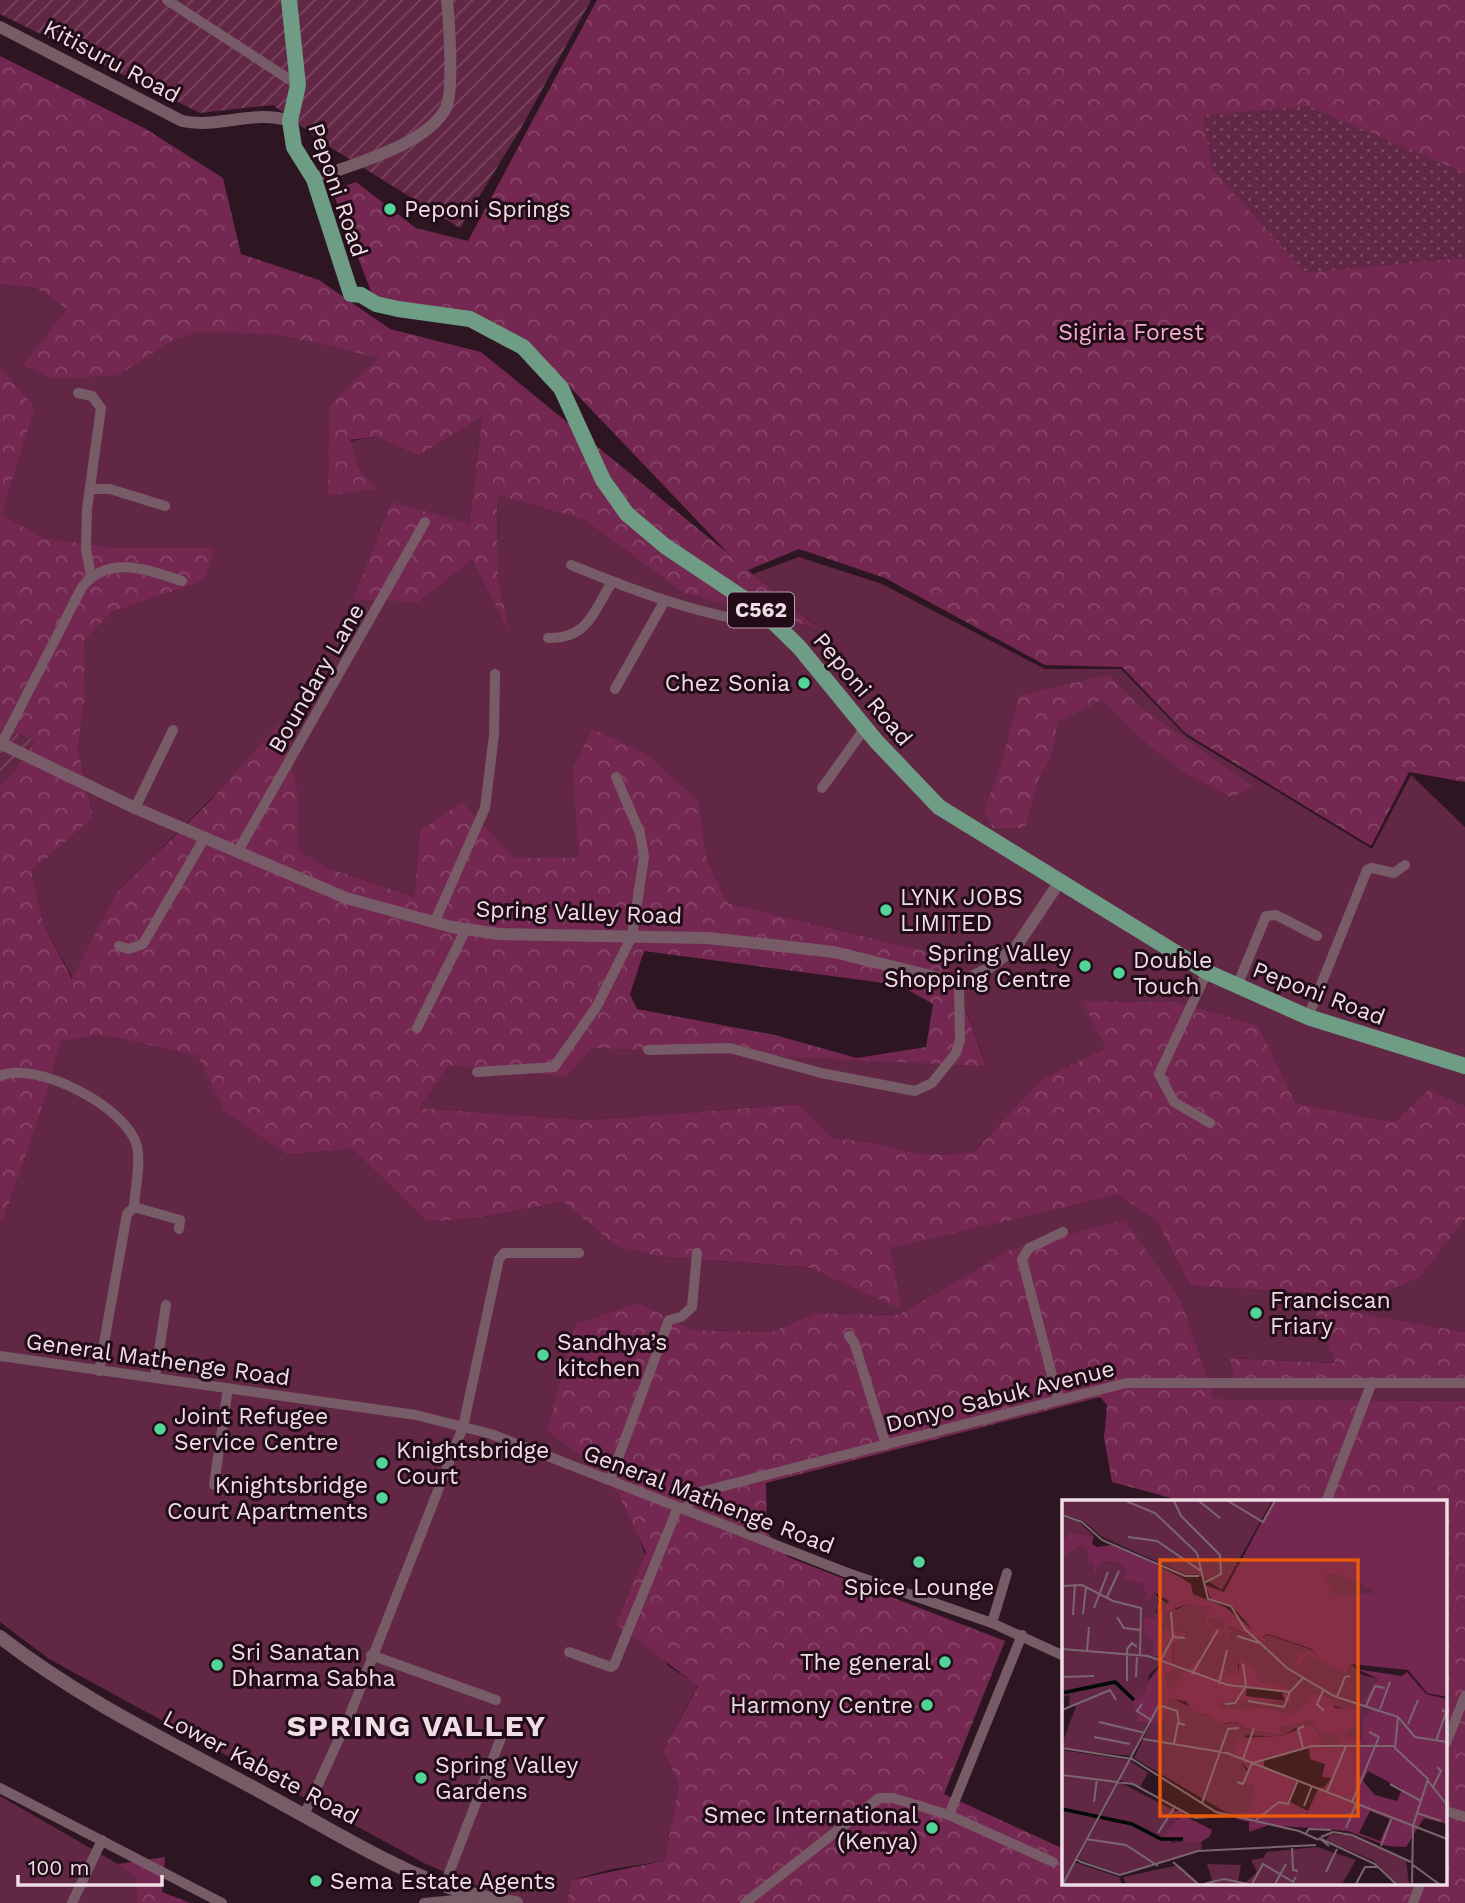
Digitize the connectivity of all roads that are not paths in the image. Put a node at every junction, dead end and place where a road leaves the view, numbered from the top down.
1 (167, 0) edge
2 (289, 0) edge
3 (447, 0) edge
4 (0, 27) edge
5 (298, 85) junction
6 (290, 121) junction
7 (314, 179) junction
8 (78, 393) dead end
9 (90, 489) junction
10 (165, 506) dead end
11 (425, 522) dead end
12 (571, 565) dead end
13 (91, 576) junction
14 (182, 580) dead end
15 (612, 582) junction
16 (664, 602) junction
17 (761, 610) junction
18 (548, 638) dead end
19 (495, 674) dead end
20 (615, 688) dead end
21 (865, 728) junction
22 (173, 730) dead end
23 (1, 743) edge
24 (616, 777) dead end
25 (822, 788) dead end
26 (135, 807) junction
27 (205, 837) junction
28 (238, 851) junction
29 (1405, 865) dead end
30 (1060, 881) junction
31 (435, 921) junction
32 (466, 929) junction
33 (632, 936) junction
34 (1317, 936) dead end
35 (119, 946) dead end
36 (1208, 972) junction
37 (959, 983) junction
38 (1237, 986) junction
39 (1308, 1017) junction
40 (417, 1028) dead end
41 (648, 1049) dead end
42 (1465, 1066) edge
43 (477, 1072) dead end
44 (0, 1076) edge
45 (1210, 1123) dead end
46 (134, 1207) junction
47 (179, 1229) dead end
48 (1063, 1232) dead end
49 (579, 1253) dead end
50 (697, 1253) dead end
51 (166, 1305) dead end
52 (849, 1336) dead end
53 (0, 1356) edge
54 (99, 1371) junction
55 (155, 1377) junction
56 (1373, 1382) junction
57 (1465, 1383) edge
58 (228, 1388) junction
59 (1058, 1399) junction
60 (463, 1427) junction
61 (887, 1445) junction
62 (610, 1480) junction
63 (214, 1485) dead end
64 (1327, 1500) edge
65 (682, 1509) junction
66 (1007, 1573) dead end
67 (992, 1623) junction
68 (1022, 1635) junction
69 (0, 1637) edge
70 (569, 1652) dead end
71 (371, 1655) junction
72 (1062, 1655) edge
73 (1465, 1696) edge
74 (496, 1700) dead end
75 (502, 1735) dead end
76 (1448, 1737) edge
77 (0, 1788) edge
78 (304, 1815) junction
79 (949, 1815) junction
80 (102, 1840) junction
81 (1053, 1862) dead end
82 (1420, 1885) edge
83 (444, 1886) junction
84 (476, 1898) junction
85 (72, 1903) edge
86 (222, 1903) edge
87 (424, 1903) edge
88 (516, 1903) edge
89 (745, 1903) edge
90 (1413, 1903) edge

1 - 5 street
2 - 5 main road, Peponi Road / C562
3 - 7 street
4 - 6 street, Kitisuru Road
5 - 6 main road, Peponi Road / C562
6 - 7 main road, Peponi Road / C562
7 - 17 main road, Peponi Road / C562
8 - 9 street
9 - 10 street
9 - 13 street
11 - 28 street, Boundary Lane
12 - 15 street
13 - 14 street
13 - 23 street
15 - 16 street
15 - 18 street
16 - 17 street
16 - 20 street
17 - 21 main road, Peponi Road / C562
19 - 31 street
21 - 25 street
21 - 30 main road, Peponi Road / C562
22 - 26 street
23 - 26 street, Spring Valley Road
24 - 33 street
26 - 27 street, Spring Valley Road
27 - 28 street, Spring Valley Road
27 - 35 street
28 - 31 street, Spring Valley Road
29 - 39 street
30 - 36 main road, Peponi Road / C562
30 - 37 street
31 - 32 street, Spring Valley Road
32 - 33 street, Spring Valley Road
32 - 40 street
33 - 37 street, Spring Valley Road
33 - 43 street
34 - 38 street
36 - 38 main road, Peponi Road / C562
36 - 45 street
37 - 41 street
38 - 39 main road, Peponi Road / C562
39 - 42 main road, Peponi Road / C562
44 - 46 street
46 - 47 street
46 - 54 street
48 - 59 street
49 - 60 street
50 - 62 street
51 - 55 street
52 - 61 street
53 - 54 street, General Mathenge Road
54 - 55 street, General Mathenge Road
55 - 58 street, General Mathenge Road
56 - 57 street, Donyo Sabuk Avenue
56 - 59 street, Donyo Sabuk Avenue
56 - 64 street
58 - 60 street, General Mathenge Road
58 - 63 street
59 - 61 street, Donyo Sabuk Avenue
60 - 62 street, General Mathenge Road
60 - 71 street
61 - 65 street, Donyo Sabuk Avenue
62 - 65 street, General Mathenge Road
65 - 67 street, General Mathenge Road
65 - 70 street
66 - 67 street
67 - 68 street, General Mathenge Road
68 - 72 street, General Mathenge Road
68 - 79 street
69 - 78 main road, Lower Kabete Road
71 - 74 street
71 - 78 street
73 - 76 street
75 - 83 street
77 - 80 street
78 - 83 main road, Lower Kabete Road
79 - 81 street
79 - 89 street
80 - 85 street
80 - 86 street
82 - 90 street
83 - 84 main road, Lower Kabete Road
84 - 87 street
84 - 88 main road, Lower Kabete Road

